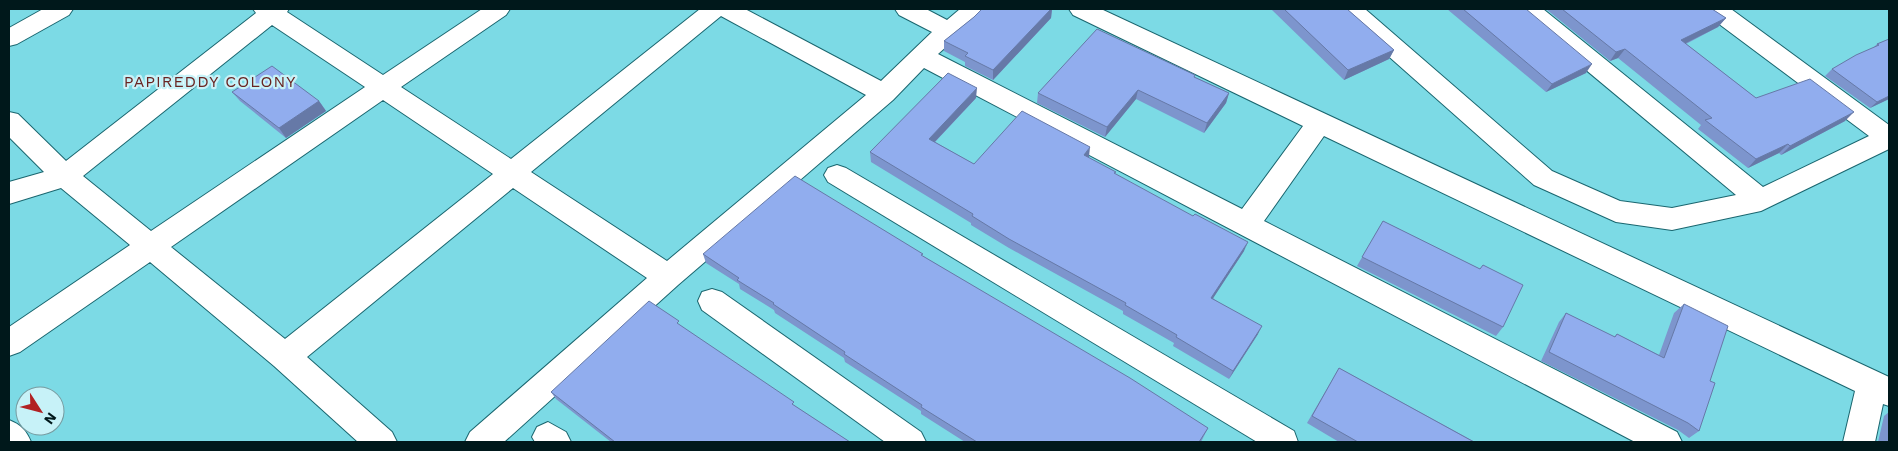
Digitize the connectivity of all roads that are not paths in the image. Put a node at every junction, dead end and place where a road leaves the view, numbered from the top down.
1 (61, 9) edge
2 (498, 9) edge
3 (715, 9) edge
4 (726, 9) edge
5 (907, 9) edge
6 (974, 9) edge
7 (1081, 9) edge
8 (1350, 9) edge
9 (1528, 9) edge
10 (1715, 9) edge
11 (271, 10) edge
12 (949, 31) junction
13 (9, 38) edge
14 (921, 56) junction
15 (384, 87) junction
16 (884, 94) junction
17 (9, 121) edge
18 (1320, 122) junction
19 (1889, 138) edge
20 (511, 173) junction
21 (837, 175) dead end
22 (65, 176) junction
23 (9, 193) edge
24 (1761, 200) junction
25 (1247, 224) junction
26 (150, 246) junction
27 (668, 277) junction
28 (712, 301) dead end
29 (9, 343) edge
30 (285, 358) junction
31 (1881, 388) edge
32 (9, 435) edge
33 (15, 442) edge
34 (381, 442) edge
35 (481, 442) edge
36 (910, 442) edge
37 (1283, 442) edge
38 (1666, 442) edge
39 (1859, 442) edge

1 - 13 street
2 - 15 street
3 - 20 street
4 - 16 street
5 - 12 street
6 - 12 street
7 - 18 street
8 - 24 street
9 - 24 street
10 - 19 street
11 - 15 street
11 - 22 street
12 - 14 street
14 - 16 street
14 - 25 street
15 - 20 street
15 - 26 street
16 - 27 street
17 - 22 street
18 - 25 street
18 - 31 street
19 - 24 street
20 - 27 street
20 - 30 street
21 - 37 street
22 - 23 street
22 - 26 street
25 - 38 street
26 - 29 street
26 - 30 street
27 - 35 street
28 - 36 street
30 - 34 street
31 - 39 street
32 - 33 street

